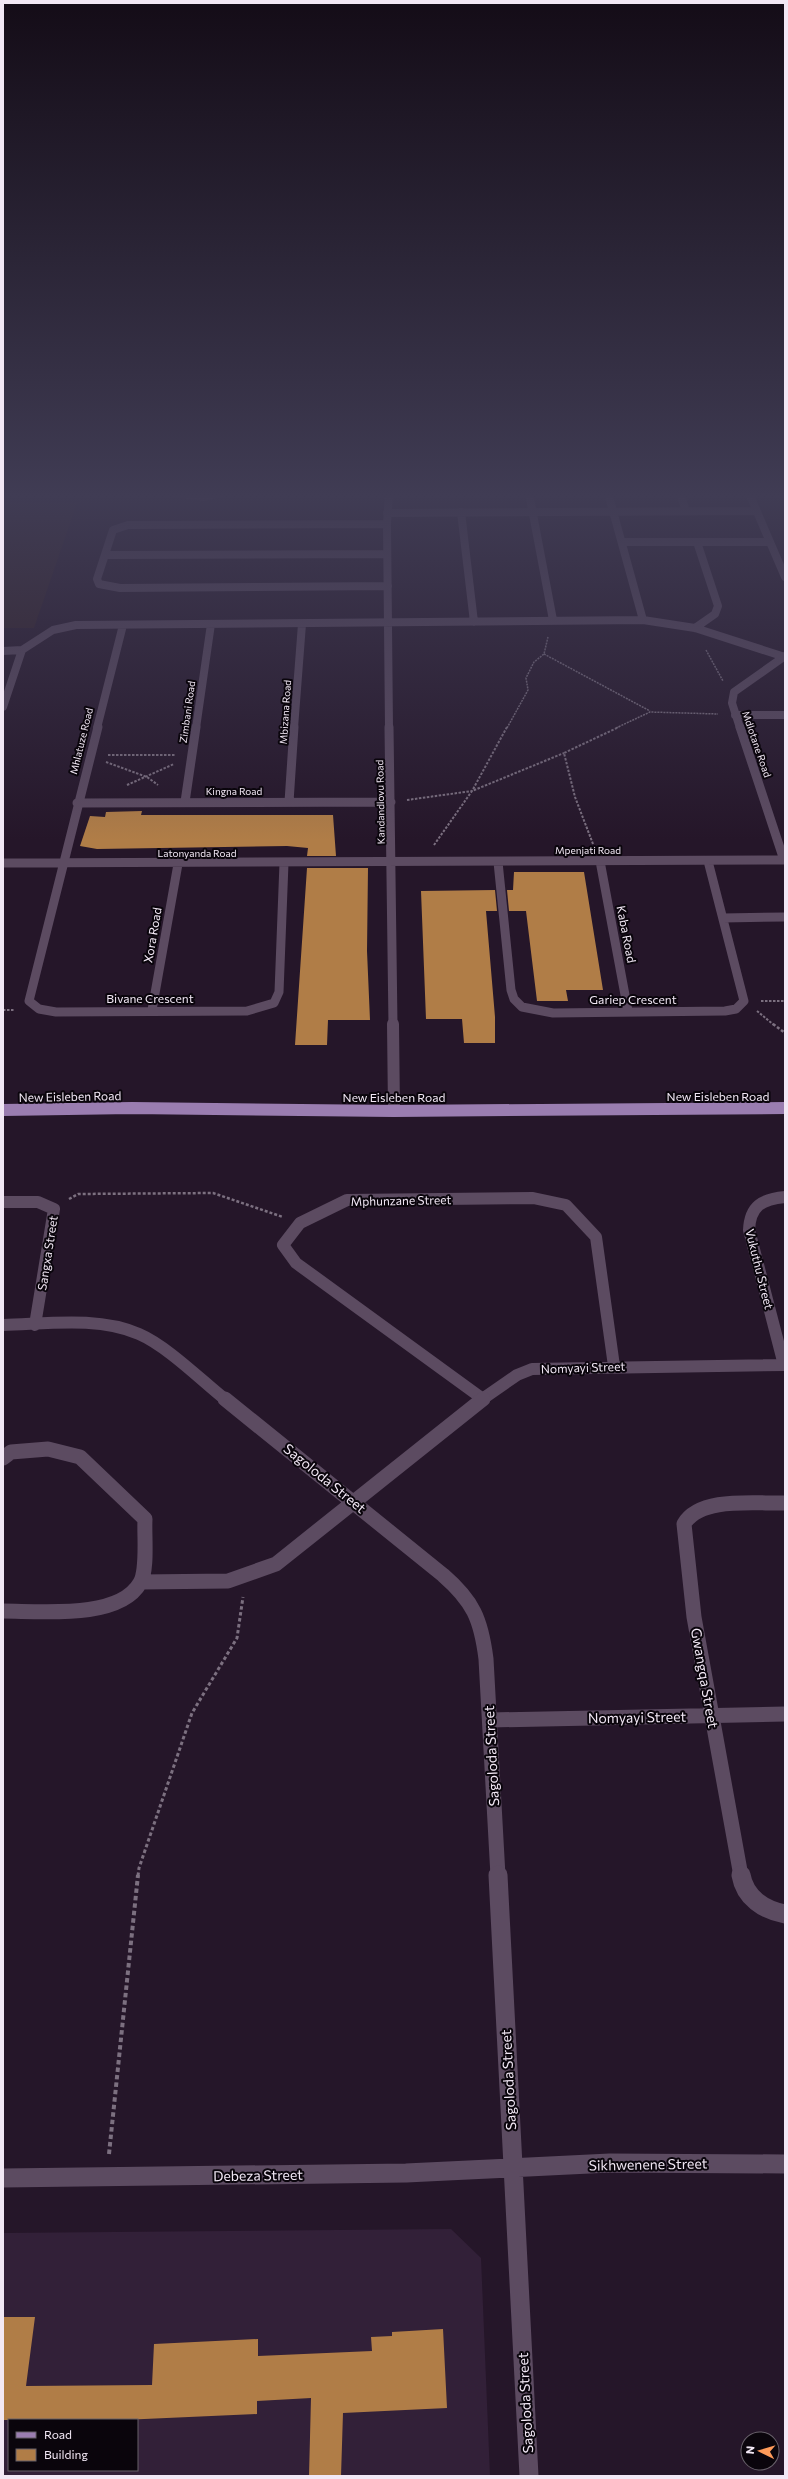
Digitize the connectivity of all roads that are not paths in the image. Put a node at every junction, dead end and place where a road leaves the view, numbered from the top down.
1 (388, 609) edge
2 (472, 609) edge
3 (551, 609) edge
4 (640, 609) edge
5 (717, 609) edge
6 (553, 620) junction
7 (643, 620) junction
8 (474, 622) junction
9 (388, 623) junction
10 (211, 624) junction
11 (302, 624) junction
12 (123, 625) junction
13 (695, 628) junction
14 (22, 650) junction
15 (3, 651) edge
16 (785, 657) edge
17 (3, 708) edge
18 (735, 715) junction
19 (785, 715) edge
20 (185, 802) junction
21 (289, 802) junction
22 (391, 802) junction
23 (77, 803) junction
24 (784, 860) edge
25 (600, 861) junction
26 (708, 861) junction
27 (498, 862) junction
28 (284, 863) junction
29 (391, 863) junction
30 (3, 864) edge
31 (62, 864) junction
32 (178, 864) junction
33 (785, 917) edge
34 (723, 918) junction
35 (152, 1010) junction
36 (628, 1012) junction
37 (785, 1108) edge
38 (3, 1110) edge
39 (394, 1111) junction
40 (785, 1197) edge
41 (3, 1202) edge
42 (3, 1325) edge
43 (35, 1325) junction
44 (784, 1365) edge
45 (614, 1366) junction
46 (483, 1399) junction
47 (3, 1458) edge
48 (355, 1503) junction
49 (785, 1503) edge
50 (141, 1582) junction
51 (3, 1611) edge
52 (785, 1714) edge
53 (712, 1716) junction
54 (490, 1720) junction
55 (785, 1914) edge
56 (785, 2164) edge
57 (512, 2168) junction
58 (3, 2178) edge
59 (529, 2476) edge

1 - 9 street, Kandandlovu Road
2 - 8 street
3 - 6 street
4 - 7 street
5 - 13 street
6 - 7 street
6 - 8 street
7 - 13 street
8 - 9 street
9 - 11 street
9 - 22 street, Kandandlovu Road
10 - 11 street
10 - 12 street
10 - 20 street, Zimbani Road
11 - 21 street, Mbizana Road
12 - 14 street
12 - 23 street, Mhlatuze Road
13 - 16 street
14 - 15 street
14 - 17 street
16 - 18 street, Mdlotane Road
18 - 19 street
18 - 24 street, Mdlotane Road
20 - 21 street, Kingna Road
20 - 23 street, Kingna Road
21 - 22 street, Kingna Road
22 - 29 street, Kandandlovu Road
23 - 31 street, Mhlatuze Road
24 - 26 street, Mpenjati Road
25 - 26 street, Mpenjati Road
25 - 27 street, Mpenjati Road
25 - 36 street, Kaba Road
26 - 34 street
27 - 29 street, Mpenjati Road
27 - 36 street, Gariep Crescent
28 - 29 street, Latonyanda Road
28 - 32 street, Latonyanda Road
28 - 35 street, Bivane Crescent
29 - 39 street, Kandandlovu Road
30 - 31 street, Latonyanda Road
31 - 32 street, Latonyanda Road
31 - 35 street, Bivane Crescent
32 - 35 street, Xora Road
33 - 34 street
34 - 36 street, Gariep Crescent
37 - 39 main road, New Eisleben Road
38 - 39 main road, New Eisleben Road
40 - 44 street, Vukuthu Street
41 - 43 street, Sangxa Street
42 - 43 street, Sagoloda Street
43 - 48 street, Sagoloda Street
44 - 45 street, Nomyayi Street
45 - 46 street, Nomyayi Street
45 - 46 street, Mphunzane Street
46 - 48 street, Nomyayi Street
47 - 50 street
48 - 50 street, Nomyayi Street
48 - 54 street, Sagoloda Street
49 - 53 street, Gwangqa Street
50 - 51 street
52 - 53 street, Nomyayi Street
53 - 54 street, Nomyayi Street
53 - 55 street, Gwangqa Street
54 - 57 street, Sagoloda Street
56 - 57 street, Sikhwenene Street
57 - 58 street, Debeza Street
57 - 59 street, Sagoloda Street

